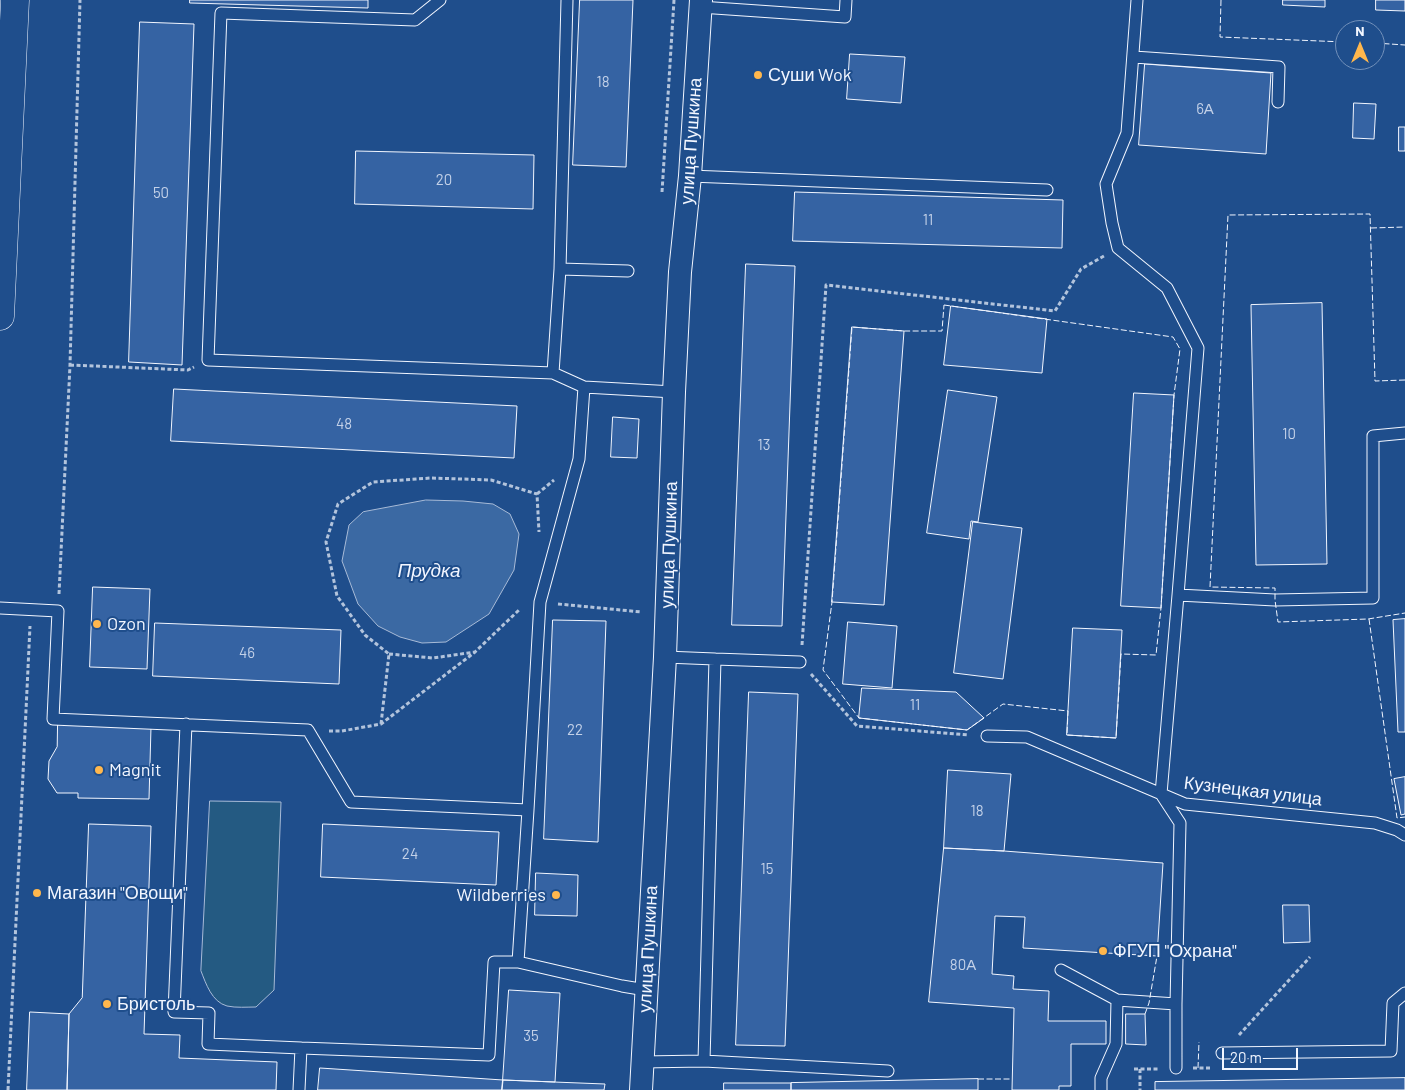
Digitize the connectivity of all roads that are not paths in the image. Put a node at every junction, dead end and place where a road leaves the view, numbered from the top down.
1 (15, 0) edge
2 (440, 0) edge
3 (567, 0) edge
4 (846, 0) edge
5 (1137, 0) edge
6 (701, 4) edge
7 (1134, 57) junction
8 (1278, 102) dead end
9 (690, 176) junction
10 (1047, 190) dead end
11 (560, 269) junction
12 (628, 271) dead end
13 (0, 316) edge
14 (553, 373) junction
15 (584, 387) junction
16 (674, 392) junction
17 (1405, 432) edge
18 (1178, 595) junction
19 (0, 608) edge
20 (665, 657) junction
21 (715, 659) junction
22 (800, 662) road end
23 (186, 724) junction
24 (987, 736) road end
25 (1161, 794) junction
26 (528, 810) junction
27 (1405, 835) edge
28 (518, 962) junction
29 (1061, 970) dead end
30 (646, 990) junction
31 (1405, 993) edge
32 (1117, 1000) junction
33 (1176, 1004) junction
34 (300, 1048) junction
35 (1222, 1053) road end
36 (704, 1061) junction
37 (642, 1062) junction
38 (1176, 1068) dead end
39 (888, 1071) dead end
40 (299, 1090) edge
41 (641, 1090) edge
42 (1101, 1090) edge

1 - 13 highway
2 - 14 lane
3 - 11 lane
4 - 6 lane
5 - 7 lane
6 - 9 street, улица Пушкина
7 - 8 lane
7 - 18 lane
9 - 10 lane
9 - 16 street, улица Пушкина
11 - 12 lane
11 - 14 lane
14 - 15 lane
15 - 16 lane
15 - 26 lane
16 - 20 street, улица Пушкина
17 - 18 lane
18 - 25 lane
19 - 23 lane
20 - 21 lane
20 - 30 street, улица Пушкина
21 - 22 lane
21 - 36 lane
23 - 26 lane
23 - 34 lane
24 - 25 lane, Кузнецкая улица
25 - 27 lane, Кузнецкая улица
25 - 33 lane
26 - 28 lane
28 - 30 lane
28 - 34 lane
29 - 32 lane
30 - 37 street, улица Пушкина
31 - 35 lane
32 - 33 lane
32 - 42 lane
33 - 38 lane
34 - 40 lane
36 - 37 lane
36 - 39 lane
37 - 41 street, улица Пушкина

